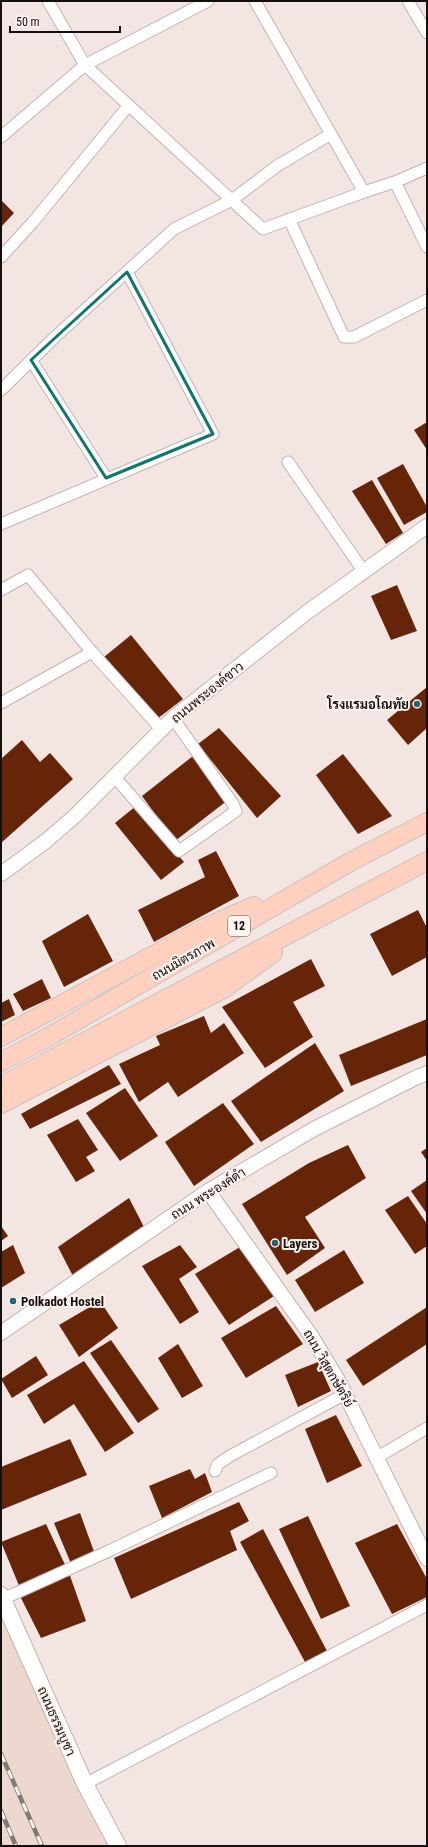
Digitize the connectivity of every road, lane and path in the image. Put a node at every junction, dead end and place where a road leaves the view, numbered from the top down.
1 (48, 1) edge
2 (208, 1) edge
3 (255, 1) edge
4 (408, 1) edge
5 (427, 33) edge
6 (86, 65) junction
7 (129, 105) junction
8 (331, 134) junction
9 (1, 137) edge
10 (427, 168) edge
11 (395, 182) junction
12 (364, 192) junction
13 (232, 200) junction
14 (289, 219) junction
15 (427, 246) edge
16 (1, 257) edge
17 (127, 272) junction
18 (427, 300) edge
19 (31, 360) junction
20 (1, 390) edge
21 (288, 462) dead end
22 (106, 478) junction
23 (1, 524) edge
24 (427, 526) edge
25 (364, 572) junction
26 (1, 590) edge
27 (92, 652) junction
28 (1, 703) edge
29 (174, 718) junction
30 (162, 730) junction
31 (114, 776) junction
32 (427, 822) edge
33 (427, 861) edge
34 (350, 862) junction
35 (1, 874) edge
36 (329, 913) junction
37 (1, 1037) edge
38 (1, 1062) edge
39 (427, 1073) edge
40 (1, 1086) edge
41 (1, 1104) edge
42 (208, 1191) junction
43 (1, 1333) edge
44 (345, 1394) junction
45 (427, 1428) edge
46 (376, 1458) junction
47 (215, 1471) dead end
48 (272, 1473) dead end
49 (427, 1559) edge
50 (2, 1597) edge
51 (427, 1605) edge
52 (85, 1784) junction
53 (118, 1846) edge

1 - 6 street
2 - 6 street
3 - 8 street
4 - 5 street
6 - 7 street
6 - 9 street
7 - 13 street
7 - 16 street
8 - 12 street
8 - 13 street
10 - 11 street
11 - 12 street
11 - 15 street
12 - 14 street
13 - 14 street
13 - 17 street
14 - 18 street
17 - 19 street
17 - 22 street
19 - 20 street
19 - 22 street
21 - 25 street
22 - 23 street
24 - 25 street, ถนนพระองค์ขาว
25 - 29 street, ถนนพระองค์ขาว
26 - 27 street
27 - 28 street
27 - 30 street
29 - 30 street, ถนนพระองค์ขาว
29 - 31 street
30 - 31 street, ถนนพระองค์ขาว
31 - 35 street, ถนนพระองค์ขาว
32 - 34 main road, ถนนมิตรภาพ / 12
33 - 36 main road, ถนนมิตรภาพ / 12
34 - 37 main road
34 - 38 main road, ถนนมิตรภาพ / 12
36 - 40 main road, ถนนมิตรภาพ / 12
36 - 41 main road
39 - 42 street, ถนน พระองค์ดำ
42 - 43 street, ถนน พระองค์ดำ
42 - 44 street, ถนน วิสุตกษัตริย์
44 - 46 street, ถนน วิสุตกษัตริย์
44 - 47 street
45 - 46 street
46 - 49 street, ถนน วิสุตกษัตริย์
48 - 50 street
50 - 52 main road, ถนนธรรมบูชา
51 - 52 street
52 - 53 main road, ถนนธรรมบูชา

